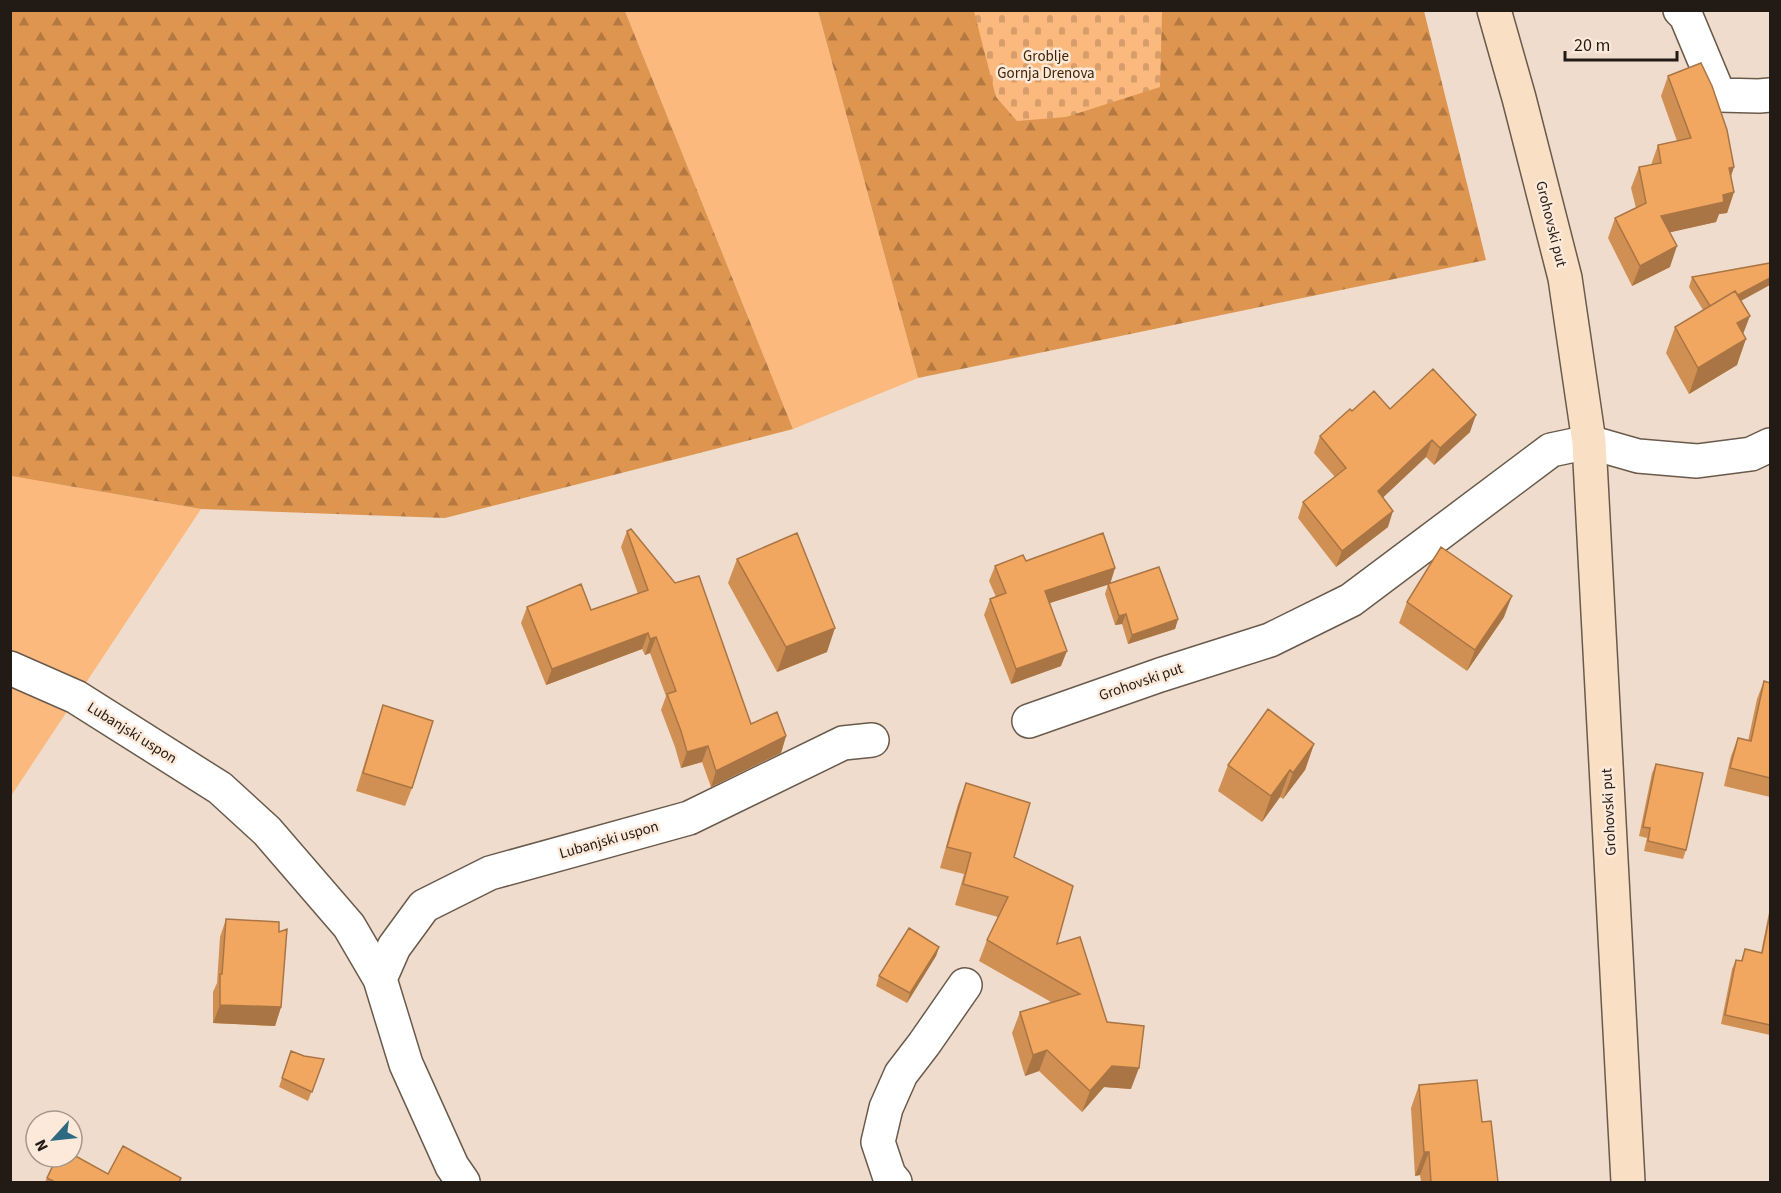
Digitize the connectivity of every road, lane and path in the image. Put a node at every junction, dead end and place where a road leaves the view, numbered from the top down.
1 (1494, 10) edge
2 (1680, 10) edge
3 (1770, 95) edge
4 (1589, 442) junction
5 (1770, 445) edge
6 (10, 668) edge
7 (1029, 721) dead end
8 (872, 741) dead end
9 (380, 979) junction
10 (965, 985) dead end
11 (463, 1182) edge
12 (895, 1182) edge
13 (1628, 1182) edge

1 - 4 main road, Grohovski put
2 - 3 street
4 - 5 street
4 - 7 street, Grohovski put
4 - 13 main road, Grohovski put
6 - 9 street, Lubanjski uspon
8 - 9 street, Lubanjski uspon
9 - 11 street, Lubanjski uspon
10 - 12 street

